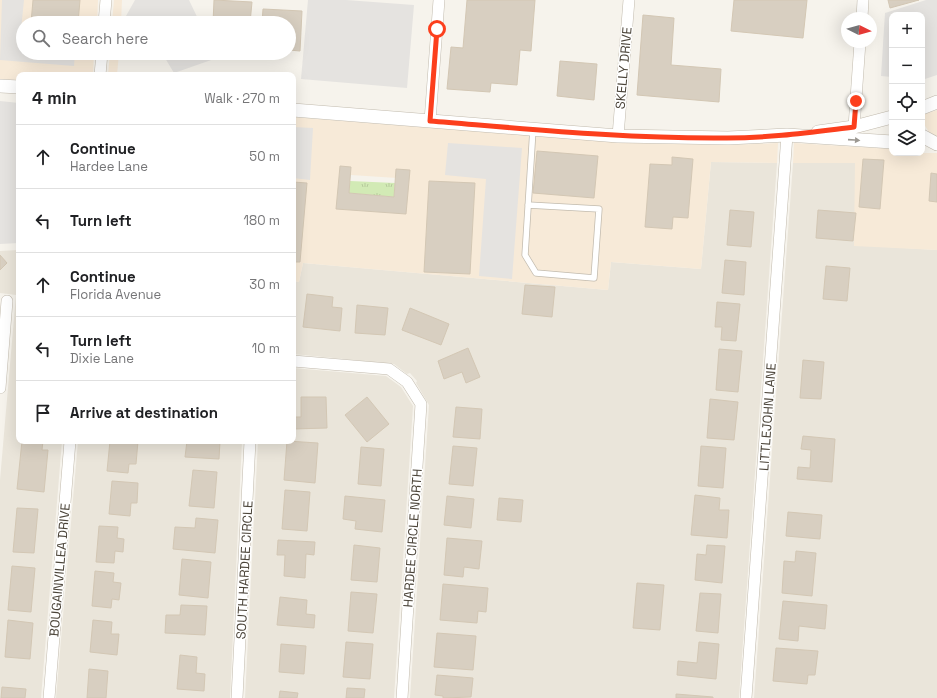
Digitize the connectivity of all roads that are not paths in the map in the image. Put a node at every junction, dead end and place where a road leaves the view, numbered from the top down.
1 (106, 0) edge
2 (439, 0) edge
3 (629, 0) edge
4 (863, 0) edge
5 (862, 12) edge
6 (105, 16) edge
7 (860, 48) edge
8 (101, 60) edge
9 (100, 72) edge
10 (0, 86) edge
11 (16, 87) edge
12 (937, 102) edge
13 (925, 107) edge
14 (296, 110) edge
15 (889, 118) edge
16 (430, 121) junction
17 (854, 127) junction
18 (532, 129) junction
19 (787, 135) junction
20 (618, 136) junction
21 (925, 138) edge
22 (889, 142) edge
23 (925, 144) edge
24 (937, 145) edge
25 (528, 205) junction
26 (7, 301) dead end
27 (296, 361) edge
28 (0, 388) edge
29 (70, 444) edge
30 (250, 444) edge
31 (48, 698) edge
32 (237, 698) edge
33 (402, 698) edge
34 (746, 698) edge

1 - 6 street
2 - 16 street
3 - 20 street, SKELLY DRIVE
4 - 5 street
7 - 17 street
8 - 9 street
10 - 11 street
12 - 13 street
14 - 16 street
15 - 17 street
16 - 18 street
17 - 19 street
18 - 20 street
18 - 25 lane
19 - 20 street
19 -> 22 street
19 - 34 street, LITTLEJOHN LANE
21 - 24 street
23 - 24 street
25 - 25 lane
26 - 28 street
27 - 33 street, HARDEE CIRCLE NORTH
29 - 31 street, BOUGAINVILLEA DRIVE
30 - 32 street, SOUTH HARDEE CIRCLE

